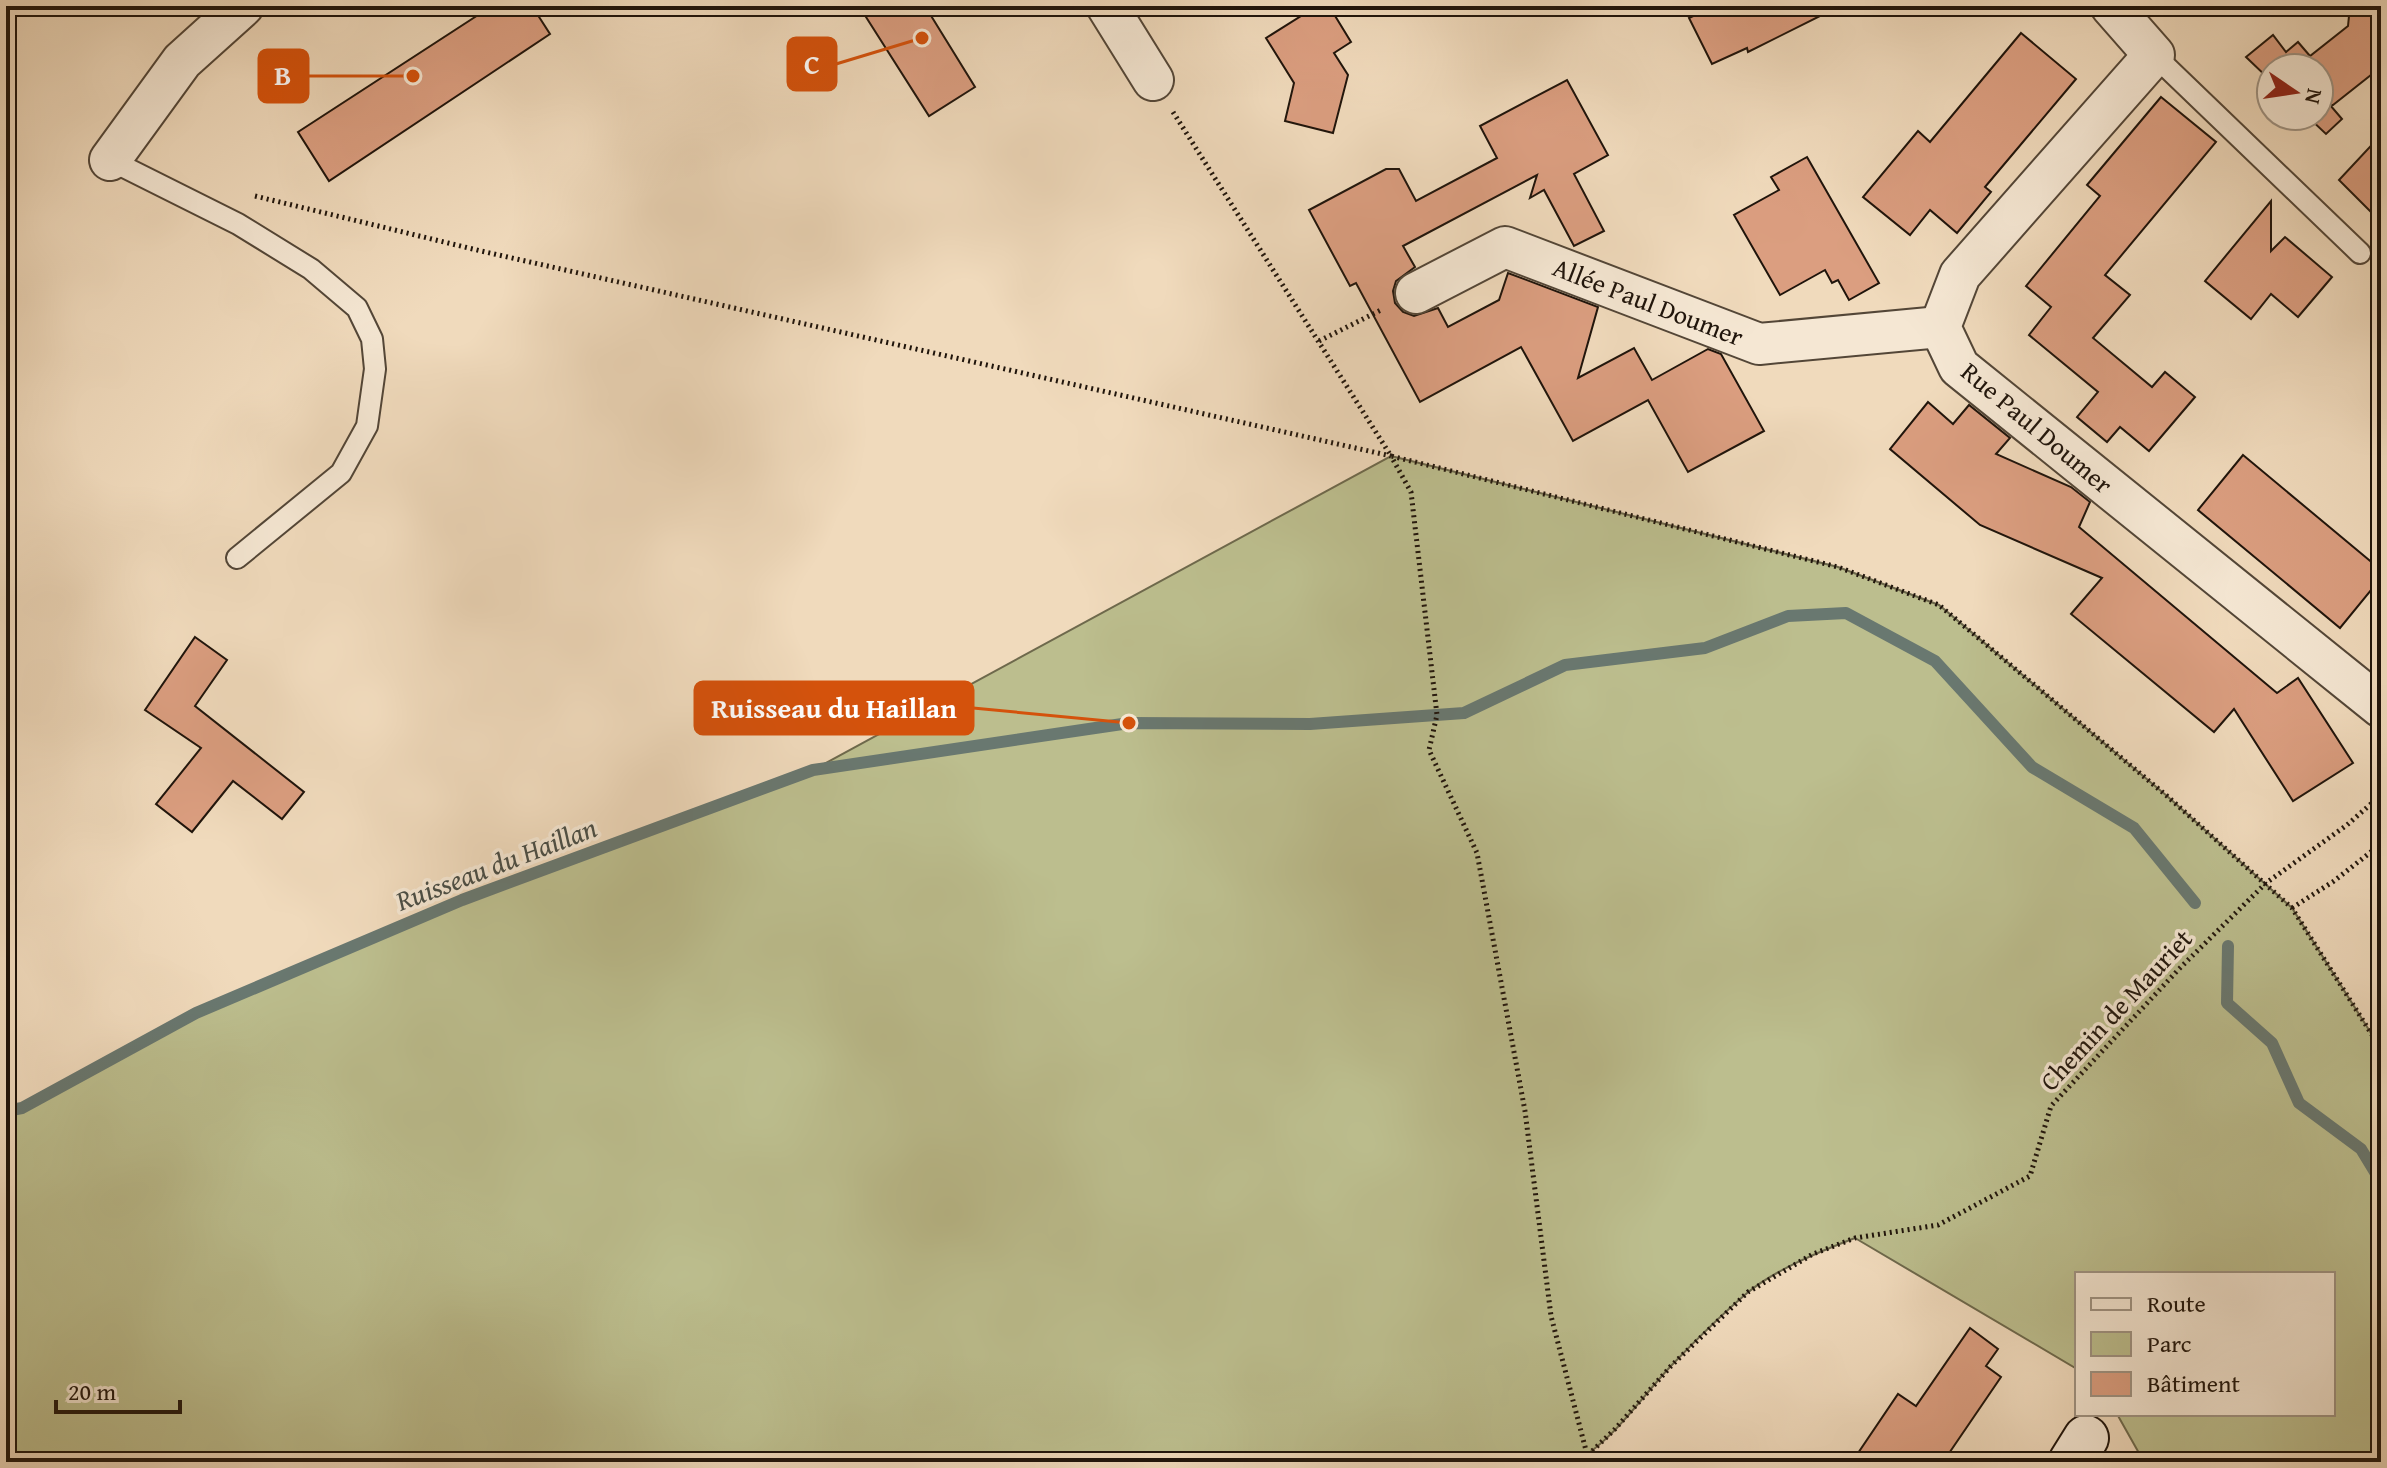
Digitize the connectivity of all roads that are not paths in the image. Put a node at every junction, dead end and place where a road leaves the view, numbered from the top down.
1 (243, 6) edge
2 (1107, 6) edge
3 (2111, 6) edge
4 (2154, 55) junction
5 (1153, 80) road end
6 (110, 160) joint
7 (2360, 253) dead end
8 (1416, 293) road end
9 (1940, 327) junction
10 (237, 558) dead end
11 (2381, 707) edge

1 - 6 street
2 - 5 street
3 - 4 street
4 - 7 lane
4 - 9 street
6 - 10 lane
8 - 9 street, Allée Paul Doumer
9 - 11 street, Rue Paul Doumer

